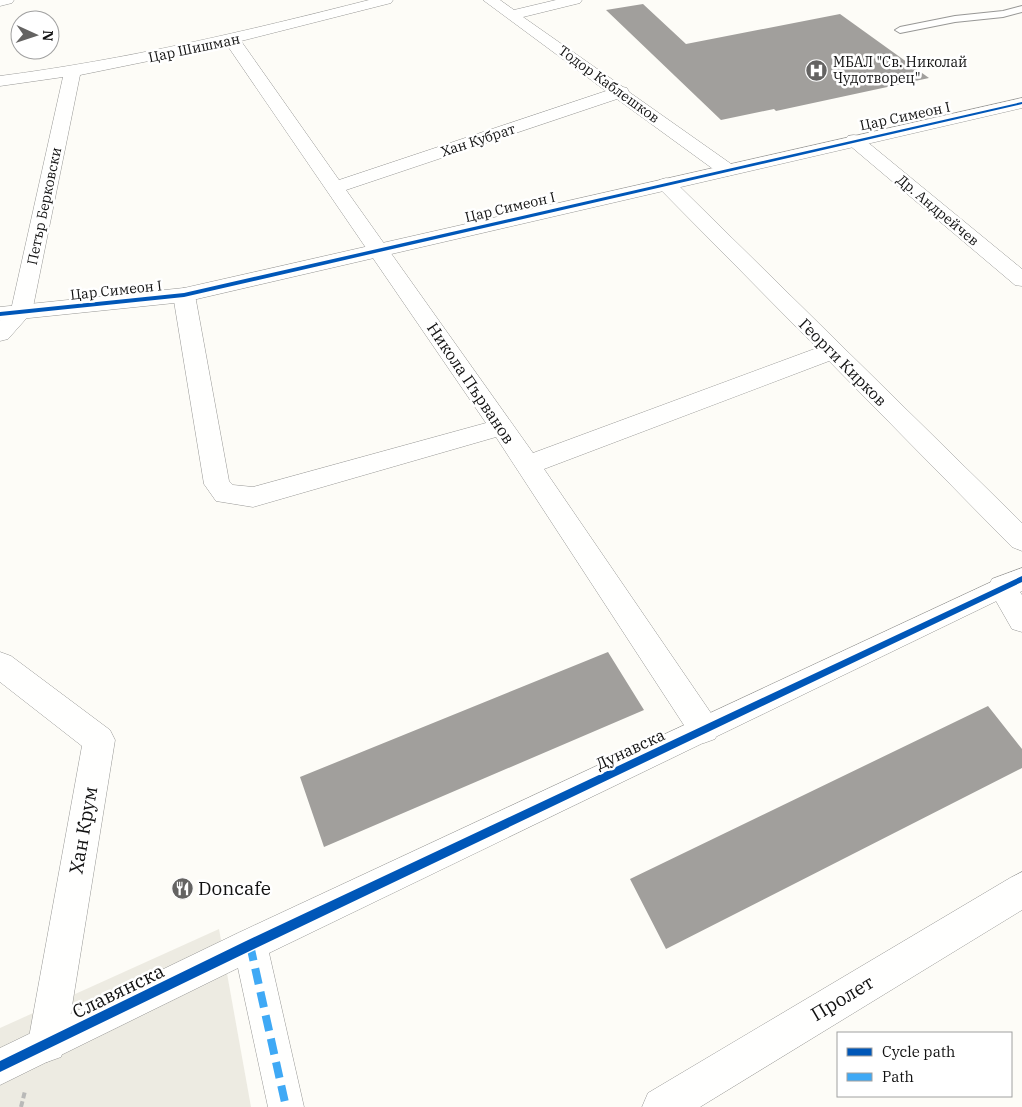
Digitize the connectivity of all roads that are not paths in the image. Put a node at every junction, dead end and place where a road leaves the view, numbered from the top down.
1 (7, 0) edge
2 (386, 0) edge
3 (490, 0) edge
4 (575, 0) edge
5 (0, 2) edge
6 (1022, 9) edge
7 (511, 15) junction
8 (900, 30) dead end
9 (232, 40) junction
10 (74, 72) junction
11 (0, 81) edge
12 (621, 92) junction
13 (1022, 103) edge
14 (854, 140) junction
15 (727, 170) junction
16 (666, 184) junction
17 (336, 187) junction
18 (380, 251) junction
19 (1022, 280) edge
20 (184, 296) junction
21 (21, 312) junction
22 (0, 314) edge
23 (0, 334) edge
24 (832, 351) junction
25 (502, 427) junction
26 (526, 465) junction
27 (1022, 540) edge
28 (1012, 583) edge
29 (1022, 620) edge
30 (0, 665) edge
31 (704, 729) junction
32 (1022, 890) edge
33 (250, 945) junction
34 (47, 1043) junction
35 (0, 1067) edge
36 (286, 1107) edge
37 (662, 1107) edge

1 - 5 street
2 - 9 street, Цар Шишман
3 - 7 street, Тодор Каблешков
4 - 7 street
6 - 8 lane
7 - 12 street, Тодор Каблешков
9 - 10 street, Цар Шишман
9 - 17 street, Никола Първанов
10 - 11 street, Цар Шишман
10 - 21 street, Петър Берковски
12 - 15 street, Тодор Каблешков
12 - 17 street, Хан Кубрат
13 - 14 street, Цар Симеон I
14 - 15 street, Цар Симеон I
14 - 19 street, Др. Андрейчев
15 - 16 street, Цар Симеон I
16 - 18 street, Цар Симеон I
16 - 24 street, Георги Кирков
17 - 18 street, Никола Първанов
18 - 20 street, Цар Симеон I
18 - 25 street, Никола Първанов
20 - 21 street, Цар Симеон I
20 - 25 street
21 - 22 street, Цар Симеон I
21 - 23 street
24 - 26 street
24 - 27 street, Георги Кирков
25 - 26 street, Никола Първанов
26 - 31 street, Никола Първанов
28 - 29 street
28 - 31 street, Дунавска
30 - 34 street, Хан Крум
31 - 33 street, Дунавска
32 - 37 street, Пролет
33 - 34 street, Славянска
33 - 36 street
34 - 35 street, Славянска

